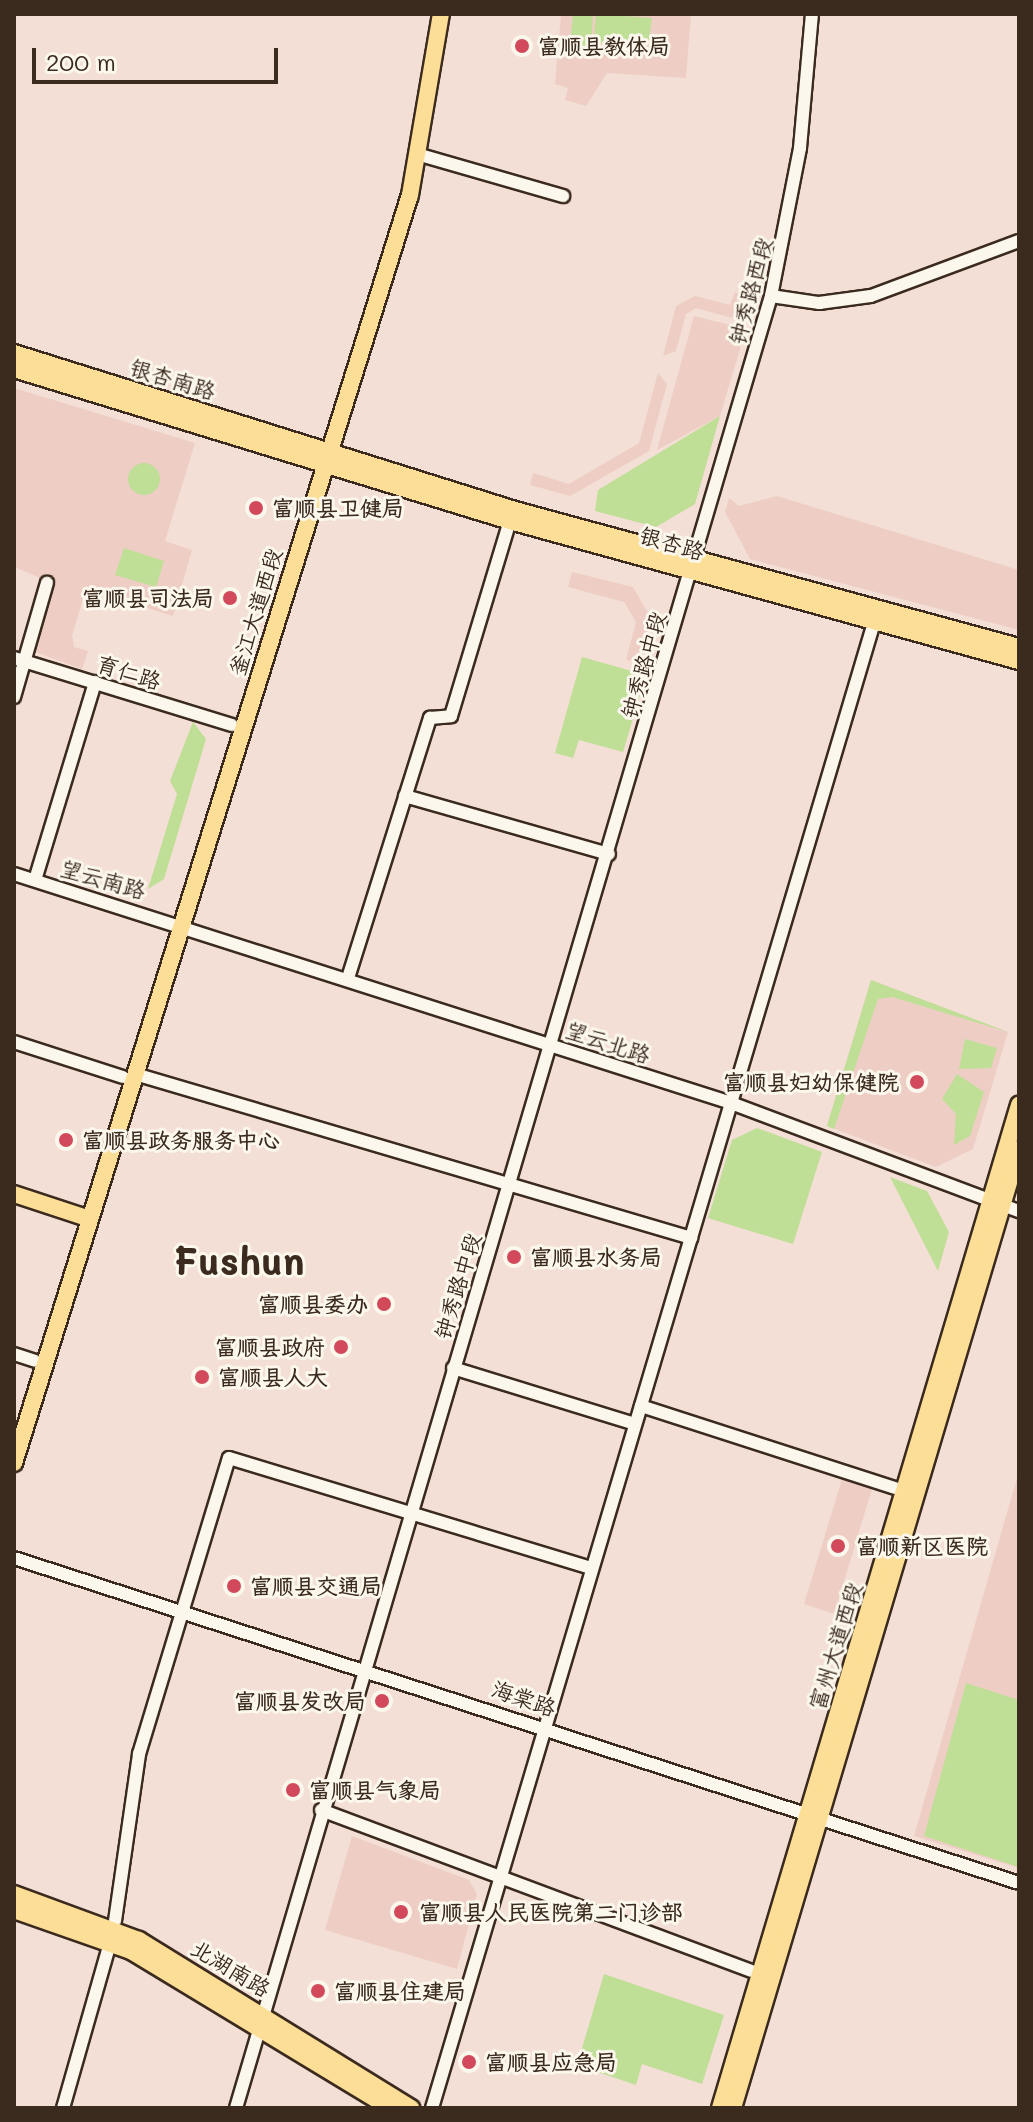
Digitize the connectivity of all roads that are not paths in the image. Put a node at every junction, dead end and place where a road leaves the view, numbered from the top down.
1 (431, 14) edge
2 (441, 14) edge
3 (812, 14) edge
4 (420, 155) junction
5 (563, 196) dead end
6 (1019, 241) edge
7 (771, 296) junction
8 (14, 353) edge
9 (14, 369) edge
10 (322, 456) junction
11 (510, 521) junction
12 (693, 566) junction
13 (47, 583) dead end
14 (875, 618) junction
15 (1019, 647) edge
16 (19, 660) edge
17 (1019, 661) edge
18 (95, 682) junction
19 (14, 697) edge
20 (232, 725) junction
21 (405, 796) junction
22 (609, 854) junction
23 (14, 874) edge
24 (35, 880) junction
25 (176, 922) junction
26 (348, 978) junction
27 (14, 1042) edge
28 (549, 1044) junction
29 (129, 1075) junction
30 (731, 1103) junction
31 (1019, 1105) edge
32 (1019, 1149) edge
33 (508, 1184) junction
34 (14, 1194) edge
35 (996, 1203) junction
36 (14, 1206) edge
37 (1019, 1211) edge
38 (83, 1223) junction
39 (691, 1238) junction
40 (14, 1354) edge
41 (35, 1361) junction
42 (453, 1368) junction
43 (641, 1406) junction
44 (635, 1424) junction
45 (14, 1429) edge
46 (14, 1463) edge
47 (895, 1488) dead end
48 (410, 1512) junction
49 (14, 1558) edge
50 (592, 1568) junction
51 (183, 1611) junction
52 (364, 1666) junction
53 (546, 1726) junction
54 (321, 1810) junction
55 (813, 1821) junction
56 (501, 1877) junction
57 (1019, 1883) edge
58 (14, 1894) edge
59 (14, 1910) edge
60 (115, 1921) dead end
61 (108, 1950) dead end
62 (182, 1956) dead end
63 (158, 1966) junction
64 (194, 1971) junction
65 (751, 1971) dead end
66 (168, 1980) dead end
67 (259, 2019) junction
68 (349, 2076) junction
69 (63, 2108) edge
70 (236, 2108) edge
71 (390, 2108) edge
72 (411, 2108) edge
73 (432, 2108) edge
74 (720, 2108) edge
75 (733, 2108) edge

1 - 10 main road, 釜江大道西段
2 - 4 main road, 釜江大道西段
3 - 7 street, 钟秀路西段
4 - 5 street
4 - 10 main road, 釜江大道西段
6 - 7 street
7 - 12 street, 钟秀路西段
8 - 10 main road, 银杏南路
9 - 10 main road, 银杏南路
10 - 11 main road, 银杏路
10 - 12 main road, 银杏路
10 - 20 main road, 釜江大道西段
10 - 25 main road, 釜江大道西段
11 - 12 main road, 银杏路
11 - 21 street
12 - 14 main road, 银杏路
12 - 22 street, 钟秀路中段
13 - 16 street
14 - 15 main road, 银杏路
14 - 17 main road, 银杏路
14 - 30 street
16 - 18 street, 育仁路
16 - 19 street
18 - 20 street, 育仁路
18 - 24 street
20 - 25 main road, 釜江大道西段
21 - 22 street
21 - 26 street
22 - 28 street, 钟秀路中段
23 - 24 street, 望云南路
24 - 25 street, 望云南路
25 - 26 street, 望云北路
25 - 29 main road, 釜江大道西段
26 - 28 street, 望云北路
27 - 29 street
28 - 30 street, 望云北路
28 - 33 street, 钟秀路中段
29 - 33 street
29 - 38 main road, 釜江大道西段
30 - 35 street, 望云北路
30 - 39 street
31 - 35 main road, 富州大道西段
32 - 35 main road, 富州大道西段
33 - 39 street
33 - 42 street, 钟秀路中段
34 - 38 main road
35 - 37 street, 望云北路
35 - 55 main road, 富州大道西段
36 - 38 main road
38 - 41 main road
38 - 46 main road
39 - 43 street
40 - 41 street
41 - 45 main road
42 - 44 street
42 - 48 street, 钟秀路中段
43 - 44 street
43 - 47 street
44 - 50 street
48 - 50 street
48 - 51 street
48 - 52 street, 钟秀路中段
49 - 51 street, 海棠路
50 - 53 street
51 - 52 street, 海棠路
51 - 60 street
52 - 53 street, 海棠路
52 - 54 street, 钟秀路中段
53 - 55 street, 海棠路
53 - 56 street
54 - 56 street
54 - 67 street, 钟秀路中段
55 - 57 street, 海棠路
55 - 74 main road, 富州大道西段
55 - 75 main road, 富州大道西段
56 - 65 street
56 - 73 street
58 - 64 main road, 北湖南路
59 - 63 main road, 北湖南路
61 - 69 street
62 - 64 main road
63 - 66 main road
63 - 67 main road, 北湖南路
64 - 67 main road, 北湖南路
67 - 68 main road, 北湖南路
67 - 70 street, 钟秀路中段
68 - 71 main road, 北湖南路
68 - 72 main road, 北湖南路

